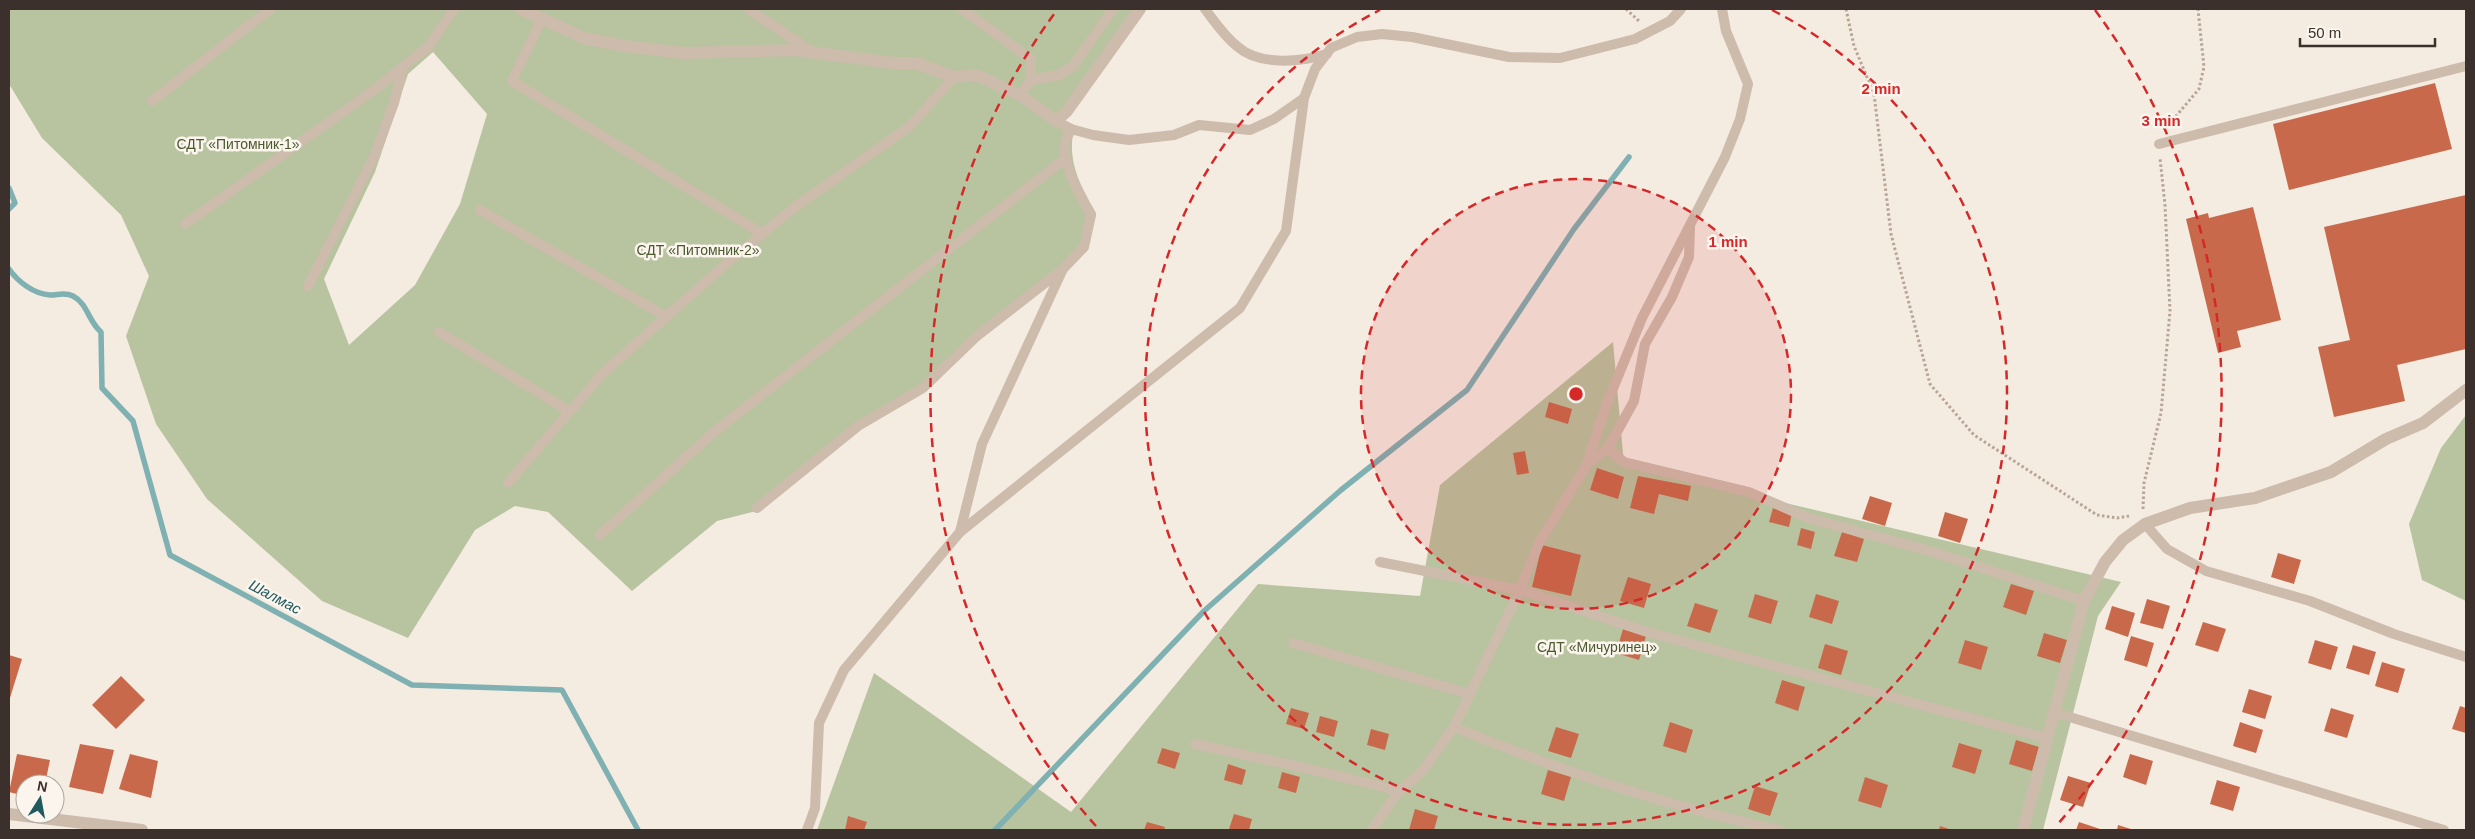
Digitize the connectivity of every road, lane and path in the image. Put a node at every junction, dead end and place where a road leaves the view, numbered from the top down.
1 (270, 9) edge
2 (454, 9) edge
3 (748, 9) edge
4 (962, 9) edge
5 (1113, 9) edge
6 (1140, 9) edge
7 (1205, 9) edge
8 (1681, 9) edge
9 (1722, 9) edge
10 (1846, 9) edge
11 (2198, 9) edge
12 (526, 10) edge
13 (542, 19) junction
14 (815, 54) junction
15 (1327, 54) junction
16 (2466, 66) edge
17 (403, 67) junction
18 (954, 77) junction
19 (1031, 80) junction
20 (1020, 96) junction
21 (1304, 98) junction
22 (152, 101) dead end
23 (1056, 121) junction
24 (1071, 129) junction
25 (2159, 144) junction
26 (1066, 158) junction
27 (480, 210) dead end
28 (185, 224) dead end
29 (1690, 225) junction
30 (763, 234) junction
31 (1063, 269) junction
32 (308, 286) dead end
33 (667, 317) junction
34 (439, 332) dead end
35 (2466, 390) edge
36 (569, 411) junction
37 (1608, 448) junction
38 (1586, 466) junction
39 (508, 484) dead end
40 (757, 508) dead end
41 (2135, 515) dead end
42 (2144, 519) junction
43 (960, 532) junction
44 (600, 535) dead end
45 (1380, 562) dead end
46 (1520, 590) junction
47 (2084, 601) junction
48 (1293, 643) dead end
49 (2466, 657) edge
50 (1470, 694) junction
51 (2053, 712) junction
52 (1454, 727) junction
53 (2046, 738) junction
54 (1195, 744) dead end
55 (1400, 791) junction
56 (9, 814) edge
57 (142, 830) edge
58 (807, 830) edge
59 (1372, 830) edge
60 (1780, 830) edge
61 (2023, 830) edge
62 (2444, 830) edge

1 - 22 lane
2 - 17 lane
3 - 14 lane
4 - 19 lane
5 - 19 lane
6 - 23 street
7 - 15 lane
8 - 15 lane
9 - 29 lane
10 - 41 path
11 - 25 path
12 - 13 street
13 - 14 street
13 - 30 lane
14 - 18 street
15 - 21 lane
16 - 25 lane
17 - 28 lane
17 - 32 lane
18 - 20 street
18 - 30 lane
19 - 20 lane
20 - 23 street
21 - 24 lane
21 - 43 lane
23 - 24 lane
24 - 26 lane
25 - 42 path
26 - 31 lane
26 - 44 lane
27 - 33 lane
29 - 37 lane
29 - 38 lane
30 - 33 lane
31 - 40 lane
31 - 43 lane
33 - 36 lane
34 - 36 lane
35 - 42 street
36 - 39 lane
37 - 38 lane
37 - 47 lane
38 - 46 lane
42 - 47 street
42 - 49 lane
43 - 58 lane
45 - 46 lane
46 - 50 lane
46 - 53 lane
47 - 51 street
48 - 50 lane
50 - 52 lane
51 - 53 street
51 - 62 lane
52 - 55 lane
52 - 60 lane
53 - 61 street
54 - 55 lane
55 - 59 lane
56 - 57 street

